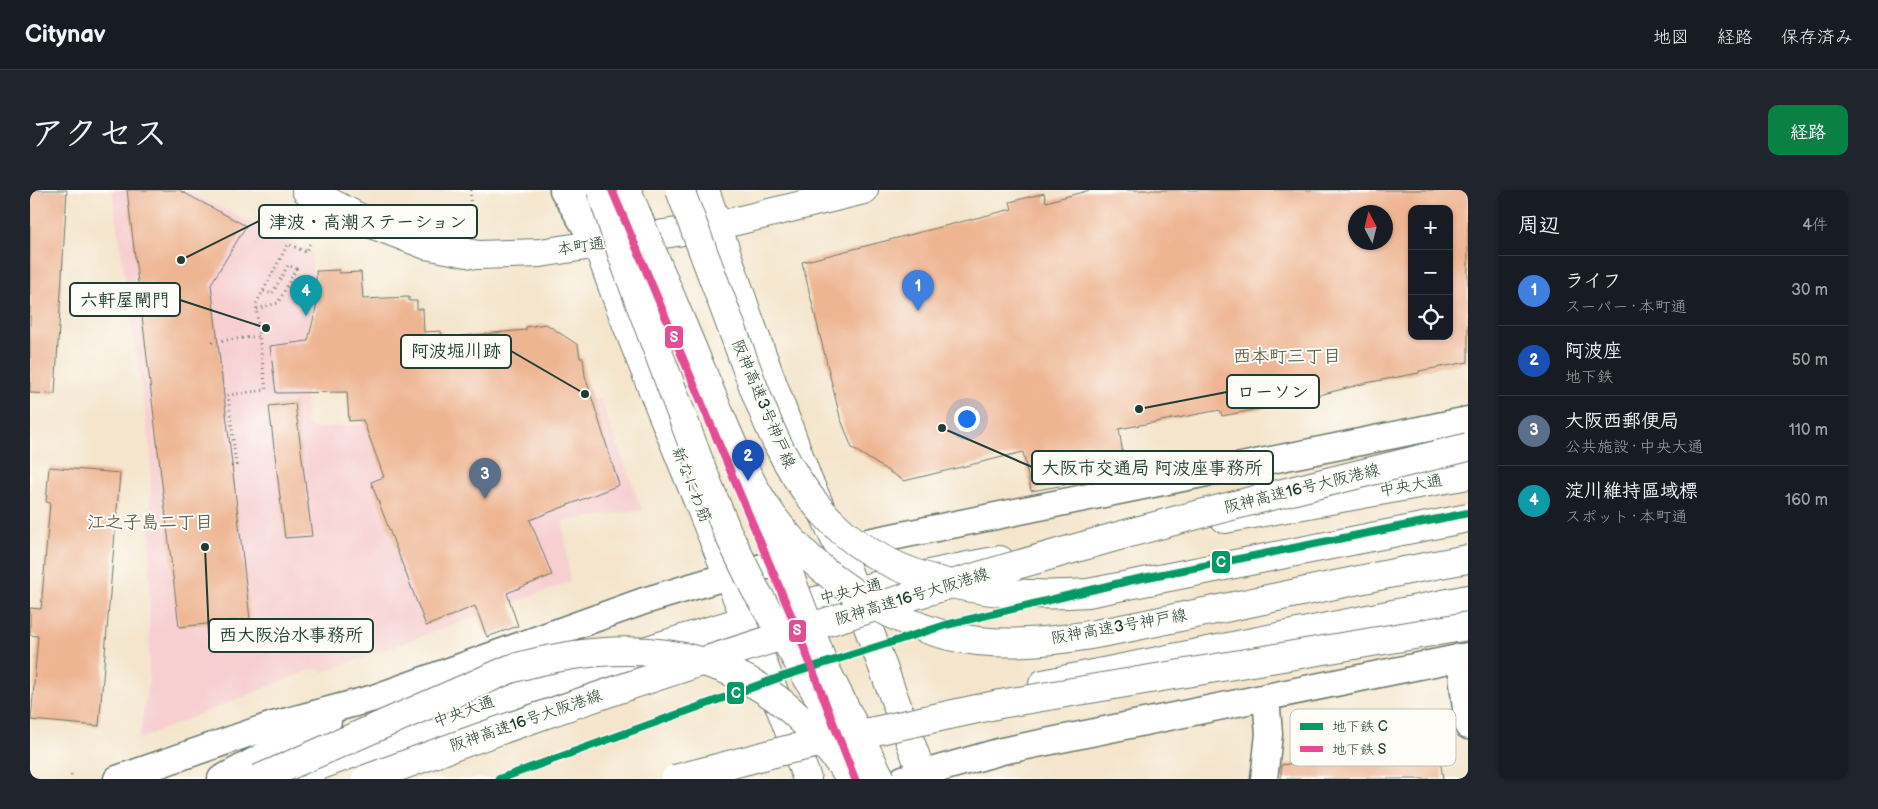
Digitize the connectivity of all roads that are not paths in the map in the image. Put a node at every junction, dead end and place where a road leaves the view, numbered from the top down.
1 (306, 190) edge
2 (563, 190) edge
3 (580, 190) edge
4 (601, 190) edge
5 (627, 190) edge
6 (646, 190) edge
7 (680, 190) edge
8 (705, 190) edge
9 (864, 190) edge
10 (716, 226) junction
11 (597, 246) junction
12 (1468, 420) edge
13 (1468, 448) edge
14 (1468, 475) edge
15 (1468, 518) edge
16 (839, 548) junction
17 (1468, 559) edge
18 (728, 576) junction
19 (856, 590) junction
20 (1468, 599) edge
21 (1431, 606) junction
22 (745, 618) junction
23 (1468, 626) edge
24 (1456, 658) edge
25 (1266, 697) junction
26 (374, 698) junction
27 (902, 717) junction
28 (1468, 726) edge
29 (796, 751) junction
30 (916, 777) edge
31 (117, 779) edge
32 (221, 779) edge
33 (258, 779) edge
34 (283, 779) edge
35 (366, 779) edge
36 (675, 779) edge
37 (715, 779) edge
38 (807, 779) edge
39 (852, 779) edge
40 (867, 779) edge
41 (881, 779) edge
42 (1264, 779) edge

1 - 11 main road, 本町通
2 - 11 street
3 - 11 main road, 新なにわ筋
4 - 40 main road, bridge
5 - 17 main road, 阪神高速3号神戸線, bridge
6 - 41 main road, bridge
7 - 15 main road, 阪神高速3号神戸線, bridge
8 - 10 main road
9 - 10 main road, 本町通
10 - 11 main road, 本町通
10 - 16 main road
11 - 18 main road, 新なにわ筋
12 - 16 street
13 - 35 main road, 阪神高速16号大阪港線, bridge
14 - 19 main road, 中央大通
16 - 18 street
16 - 19 main road
18 - 22 main road, 新なにわ筋
18 - 26 street
19 - 22 main road, 中央大通
19 - 27 main road
20 - 21 main road
21 - 24 street
21 - 27 main road
22 - 29 main road, 新なにわ筋
22 - 34 main road, 中央大通
23 - 36 main road, bridge
24 - 25 street
24 - 28 street
25 - 30 street
25 - 42 street
26 - 31 street
26 - 32 street
27 - 29 main road
27 - 30 main road
29 - 37 main road
29 - 38 main road, 新なにわ筋
33 - 39 main road, bridge

